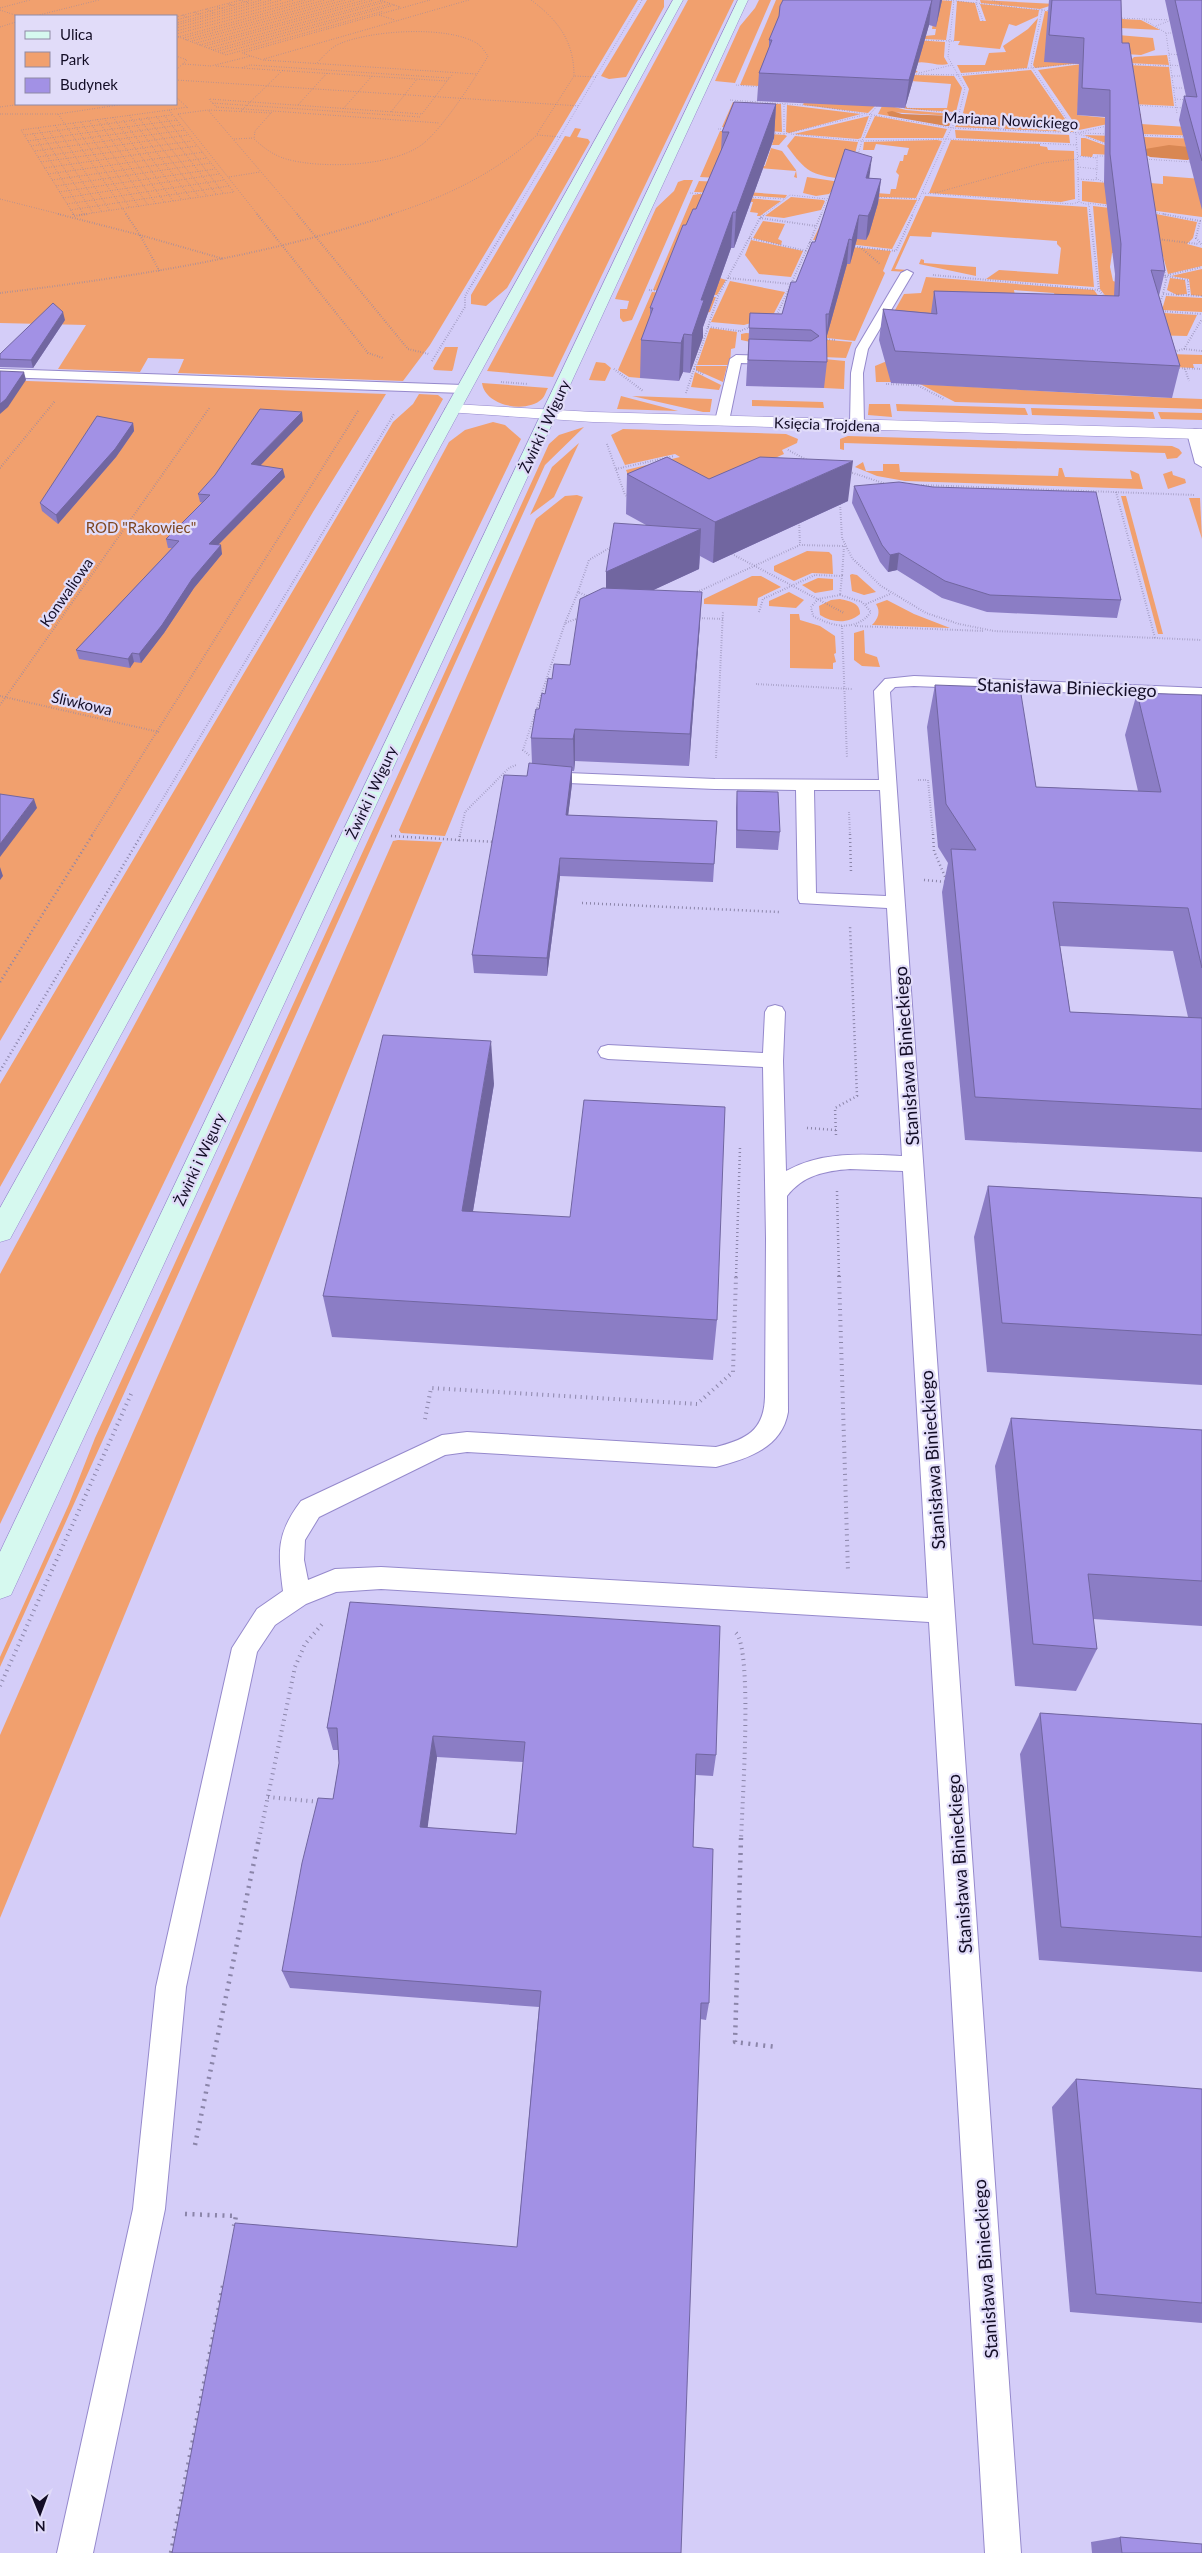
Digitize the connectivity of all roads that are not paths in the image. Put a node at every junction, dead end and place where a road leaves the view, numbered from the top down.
1 (678, 0) edge
2 (743, 0) edge
3 (907, 273) road end
4 (791, 361) edge
5 (0, 373) edge
6 (464, 389) junction
7 (453, 409) junction
8 (548, 415) junction
9 (722, 421) junction
10 (857, 425) junction
11 (1198, 433) edge
12 (1202, 463) edge
13 (1202, 693) edge
14 (536, 776) edge
15 (805, 784) junction
16 (888, 785) junction
17 (896, 902) junction
18 (775, 1012) dead end
19 (608, 1052) dead end
20 (773, 1061) junction
21 (913, 1164) junction
22 (776, 1195) junction
23 (0, 1232) edge
24 (0, 1584) edge
25 (296, 1596) junction
26 (942, 1611) junction
27 (75, 2553) edge
28 (1003, 2553) edge

1 - 6 main road
2 - 8 main road, Żwirki i Wigury
3 - 10 lane
4 - 9 lane
5 - 6 lane
6 - 7 main road
7 - 8 street, Księcia Trojdena
7 - 23 main road
8 - 9 street, Księcia Trojdena
8 - 24 main road, Żwirki i Wigury
9 - 10 street, Księcia Trojdena
10 - 11 street, Księcia Trojdena
11 - 12 lane
13 - 16 lane, Stanisława Binieckiego
14 - 15 lane
15 - 16 lane
15 - 17 lane
16 - 17 lane, Stanisława Binieckiego
17 - 21 lane, Stanisława Binieckiego
18 - 20 lane
19 - 20 lane
20 - 22 lane
21 - 22 lane
21 - 26 lane, Stanisława Binieckiego
22 - 25 lane
25 - 26 lane
25 - 27 lane
26 - 28 lane, Stanisława Binieckiego

